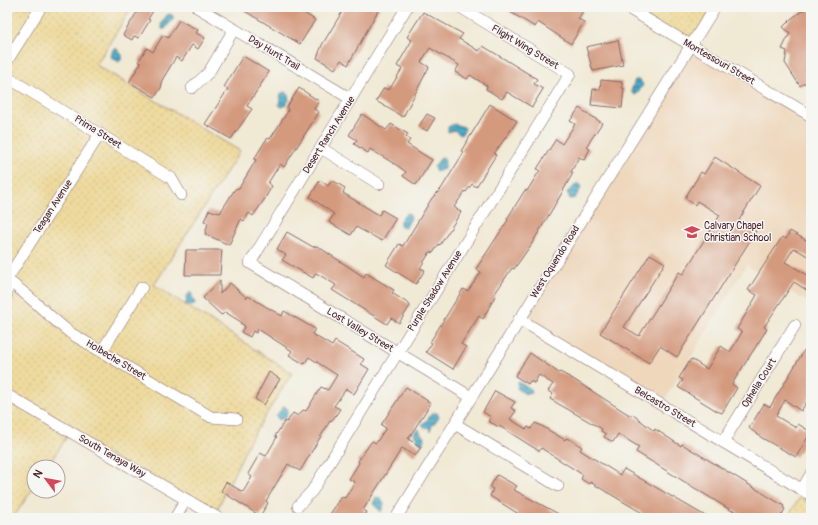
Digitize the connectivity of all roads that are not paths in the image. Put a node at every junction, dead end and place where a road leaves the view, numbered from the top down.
1 (42, 7) edge
2 (197, 7) edge
3 (406, 7) edge
4 (460, 7) edge
5 (626, 7) edge
6 (714, 7) edge
7 (234, 29) junction
8 (690, 45) junction
9 (7, 61) edge
10 (570, 74) joint
11 (7, 77) edge
12 (192, 88) dead end
13 (351, 99) junction
14 (811, 116) edge
15 (100, 134) junction
16 (321, 148) junction
17 (379, 184) dead end
18 (181, 194) dead end
19 (250, 263) joint
20 (7, 280) edge
21 (7, 286) edge
22 (142, 287) dead end
23 (7, 295) edge
24 (520, 319) junction
25 (795, 325) dead end
26 (102, 351) junction
27 (397, 352) junction
28 (7, 395) edge
29 (471, 397) junction
30 (236, 419) dead end
31 (455, 424) junction
32 (723, 442) junction
33 (811, 474) edge
34 (558, 486) dead end
35 (806, 492) edge
36 (186, 500) junction
37 (298, 506) dead end
38 (175, 518) edge
39 (218, 518) edge
40 (396, 518) edge

1 - 9 street
2 - 7 street, Day Hunt Trail
3 - 13 street, Desert Ranch Avenue
4 - 10 street, Flight Wing Street
5 - 8 street, Montessouri Street
6 - 8 street, West Oquendo Road
7 - 12 street
7 - 13 street, Day Hunt Trail
8 - 14 street, Montessouri Street
8 - 24 street, West Oquendo Road
10 - 27 street, Purple Shadow Avenue
11 - 15 street, Prima Street
13 - 16 street, Desert Ranch Avenue
15 - 18 street, Prima Street
15 - 20 street, Teagan Avenue
16 - 17 street
16 - 19 street, Desert Ranch Avenue
19 - 27 street, Lost Valley Street
20 - 26 street, Holbeche Street
21 - 23 street
22 - 26 street
24 - 29 street, West Oquendo Road
24 - 32 street, Belcastro Street
25 - 32 street, Ophelia Court
26 - 30 street, Holbeche Street
27 - 29 street, Lost Valley Street
27 - 37 street, Purple Shadow Avenue
28 - 36 street, South Tenaya Way
29 - 31 street, West Oquendo Road
31 - 34 street
31 - 40 street, West Oquendo Road
32 - 35 street, Belcastro Street
33 - 35 street
36 - 38 street
36 - 39 street, South Tenaya Way

